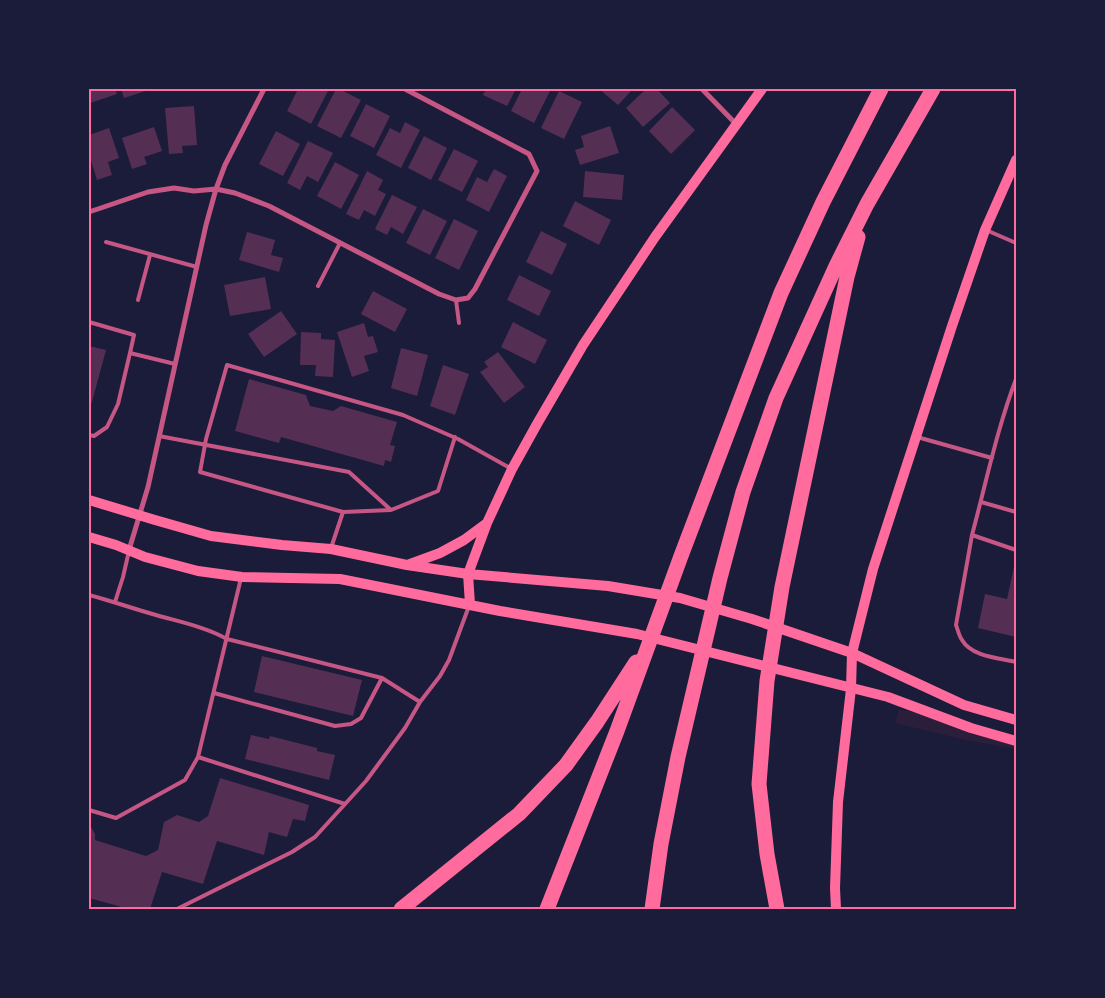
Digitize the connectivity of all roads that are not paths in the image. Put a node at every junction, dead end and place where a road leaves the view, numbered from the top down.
1 (264, 89) edge
2 (405, 89) edge
3 (702, 89) edge
4 (762, 89) edge
5 (882, 89) edge
6 (933, 89) edge
7 (736, 124) junction
8 (1016, 160) edge
9 (216, 189) junction
10 (867, 204) junction
11 (89, 212) edge
12 (985, 230) junction
13 (106, 242) dead end
14 (340, 243) junction
15 (1016, 243) edge
16 (150, 254) junction
17 (197, 267) junction
18 (318, 286) dead end
19 (138, 300) dead end
20 (456, 300) junction
21 (89, 322) edge
22 (458, 323) dead end
23 (130, 353) junction
24 (176, 364) junction
25 (1016, 379) edge
26 (1014, 390) edge
27 (89, 435) edge
28 (159, 436) junction
29 (915, 436) junction
30 (455, 437) junction
31 (205, 444) junction
32 (992, 458) junction
33 (512, 469) junction
34 (89, 500) edge
35 (981, 502) junction
36 (391, 510) junction
37 (343, 512) junction
38 (1016, 512) edge
39 (139, 516) junction
40 (487, 523) junction
41 (972, 535) junction
42 (89, 537) edge
43 (331, 549) junction
44 (129, 550) junction
45 (1016, 550) edge
46 (407, 565) junction
47 (468, 574) junction
48 (242, 577) junction
49 (89, 595) edge
50 (115, 602) junction
51 (470, 604) junction
52 (227, 639) junction
53 (651, 640) junction
54 (852, 653) junction
55 (1016, 662) edge
56 (382, 678) junction
57 (851, 689) junction
58 (214, 693) junction
59 (420, 702) junction
60 (1016, 720) edge
61 (1016, 741) edge
62 (198, 757) junction
63 (345, 804) junction
64 (89, 810) edge
65 (177, 909) edge
66 (401, 909) edge
67 (548, 909) edge
68 (652, 909) edge
69 (777, 909) edge
70 (836, 909) edge

1 - 9 street
2 - 20 street
3 - 7 street
4 - 7 main road
5 - 53 highway
6 - 10 highway
7 - 33 main road
8 - 12 main road
9 - 11 street
9 - 14 street
9 - 17 street
10 - 68 highway
10 - 69 highway
12 - 15 lane
12 - 29 main road
13 - 16 lane
14 - 18 lane
14 - 20 street
16 - 17 lane
16 - 19 lane
17 - 24 street
20 - 22 lane
21 - 23 lane
23 - 24 lane
23 - 27 lane
24 - 28 street
25 - 26 lane
26 - 32 lane
28 - 31 lane
28 - 39 street
29 - 32 lane
29 - 54 main road
30 - 31 lane
30 - 33 lane
30 - 36 lane
31 - 36 lane
31 - 37 lane
32 - 35 lane
33 - 40 main road
34 - 39 main road
35 - 38 lane
35 - 41 lane
36 - 37 lane
37 - 43 lane
39 - 43 main road
39 - 44 street
40 - 46 main road
40 - 47 main road
41 - 45 lane
41 - 55 lane
42 - 44 main road
43 - 46 main road
44 - 48 main road
44 - 50 lane
46 - 47 main road
47 - 51 main road
47 - 54 main road
48 - 51 main road
48 - 52 lane
49 - 50 lane
50 - 52 lane
51 - 57 main road
51 - 59 lane
52 - 56 lane
52 - 58 lane
53 - 66 highway
53 - 67 highway
54 - 57 main road
54 - 60 main road
56 - 58 lane
56 - 59 lane
57 - 61 main road
57 - 70 main road
58 - 62 lane
59 - 63 lane
62 - 63 lane
62 - 64 lane
63 - 65 lane

